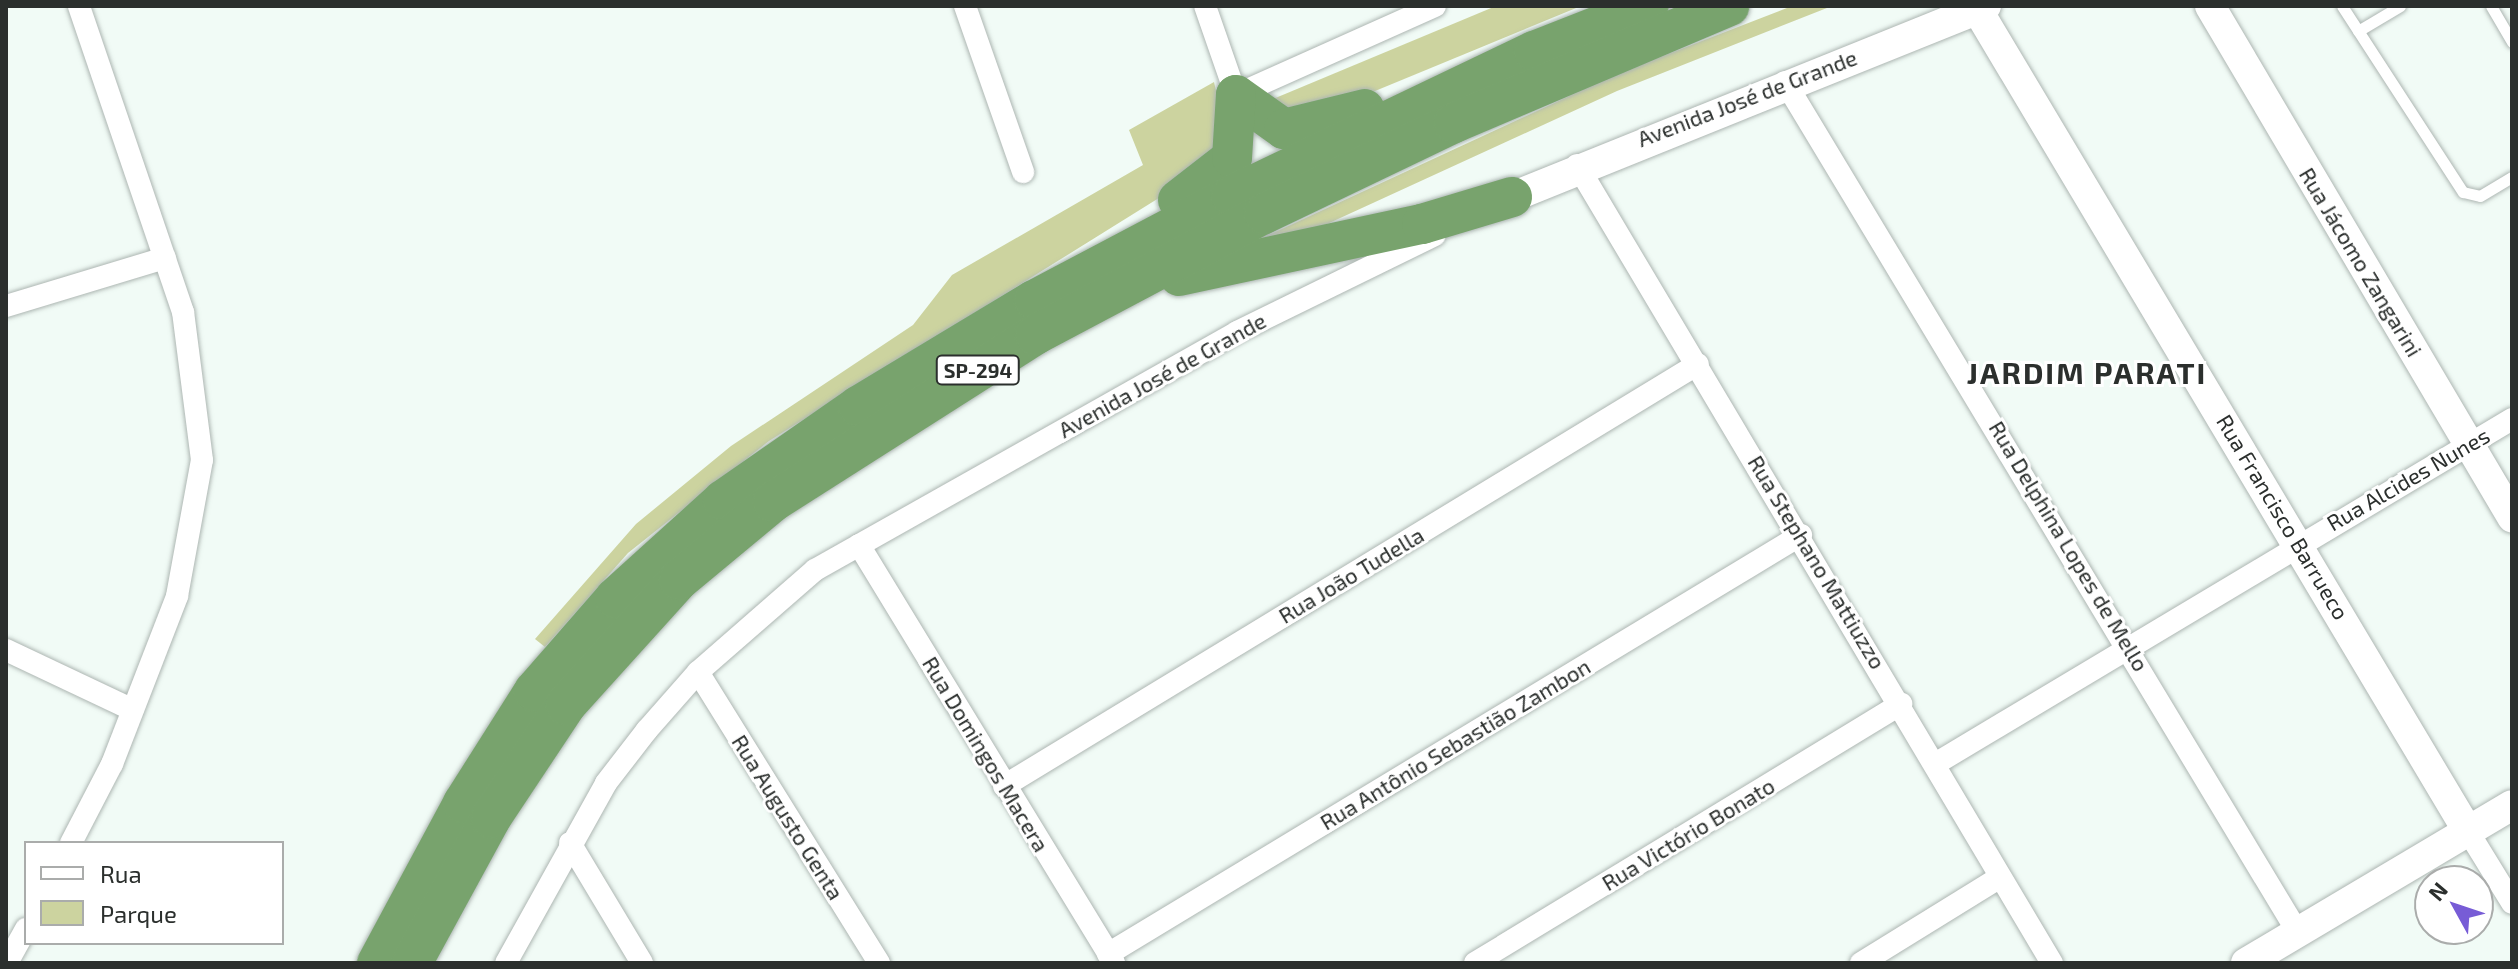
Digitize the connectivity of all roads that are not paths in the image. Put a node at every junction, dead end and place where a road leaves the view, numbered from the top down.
1 (79, 6) edge
2 (965, 6) edge
3 (1205, 6) edge
4 (1435, 6) edge
5 (1649, 6) edge
6 (1729, 6) edge
7 (2210, 6) edge
8 (2342, 6) edge
9 (2400, 6) edge
10 (2491, 6) edge
11 (1966, 10) edge
12 (2358, 31) junction
13 (2512, 42) edge
14 (1534, 51) junction
15 (1785, 82) junction
16 (1236, 95) junction
17 (1577, 165) junction
18 (1023, 172) dead end
19 (2512, 177) edge
20 (1512, 197) junction
21 (165, 258) junction
22 (6, 306) edge
23 (1035, 318) junction
24 (1698, 364) junction
25 (2512, 419) edge
26 (2468, 445) junction
27 (2512, 517) edge
28 (1801, 535) junction
29 (2300, 543) junction
30 (859, 545) junction
31 (2130, 646) junction
32 (6, 650) edge
33 (698, 672) junction
34 (1901, 704) junction
35 (133, 710) junction
36 (1935, 764) junction
37 (1004, 786) junction
38 (2512, 805) edge
39 (2469, 833) junction
40 (72, 841) edge
41 (570, 843) junction
42 (2000, 877) junction
43 (2512, 903) edge
44 (2297, 931) junction
45 (24, 933) edge
46 (1111, 959) edge
47 (7, 963) edge
48 (377, 963) edge
49 (412, 963) edge
50 (506, 963) edge
51 (642, 963) edge
52 (879, 963) edge
53 (1475, 963) edge
54 (1861, 963) edge
55 (2052, 963) edge
56 (2246, 963) edge

1 - 21 street
2 - 18 street
3 - 16 street
4 - 16 street
5 - 14 highway, SP-294
6 - 23 highway, SP-294
7 - 26 street, Rua Jácomo Zangarini
8 - 12 lane
9 - 12 lane
10 - 13 lane
11 - 15 street, Avenida José de Grande
11 - 29 street, Rua Francisco Barrueco
12 - 19 lane
14 - 16 highway
14 - 23 highway, SP-294
15 - 17 street, Avenida José de Grande
15 - 31 street, Rua Delphina Lopes de Mello
16 - 23 highway
17 - 20 street, Avenida José de Grande
17 - 24 street, Rua Stephano Mattiuzzo
20 - 23 highway
20 - 30 street, Avenida José de Grande
21 - 22 street
21 - 35 street
23 - 48 highway, SP-294
23 - 49 highway, SP-294
24 - 28 street, Rua Stephano Mattiuzzo
24 - 37 street, Rua João Tudella
25 - 26 street, Rua Alcides Nunes
26 - 27 street, Rua Jácomo Zangarini
26 - 29 street, Rua Alcides Nunes
28 - 34 street, Rua Stephano Mattiuzzo
28 - 46 street, Rua Antônio Sebastião Zambon
29 - 31 street, Rua Alcides Nunes
29 - 39 street, Rua Francisco Barrueco
30 - 33 street, Avenida José de Grande
30 - 37 street, Rua Domingos Macera
31 - 36 street, Rua Alcides Nunes
31 - 44 street, Rua Delphina Lopes de Mello
32 - 35 street
33 - 41 street, Avenida José de Grande
33 - 52 street, Rua Augusto Genta
34 - 36 street, Rua Stephano Mattiuzzo
34 - 53 street, Rua Victório Bonato
35 - 40 street
36 - 42 street, Rua Stephano Mattiuzzo
37 - 46 street, Rua Domingos Macera
38 - 39 street
39 - 43 street, Rua Francisco Barrueco
39 - 44 street
41 - 50 street, Avenida José de Grande
41 - 51 street
42 - 54 street
42 - 55 street, Rua Stephano Mattiuzzo
44 - 56 street
45 - 47 street

